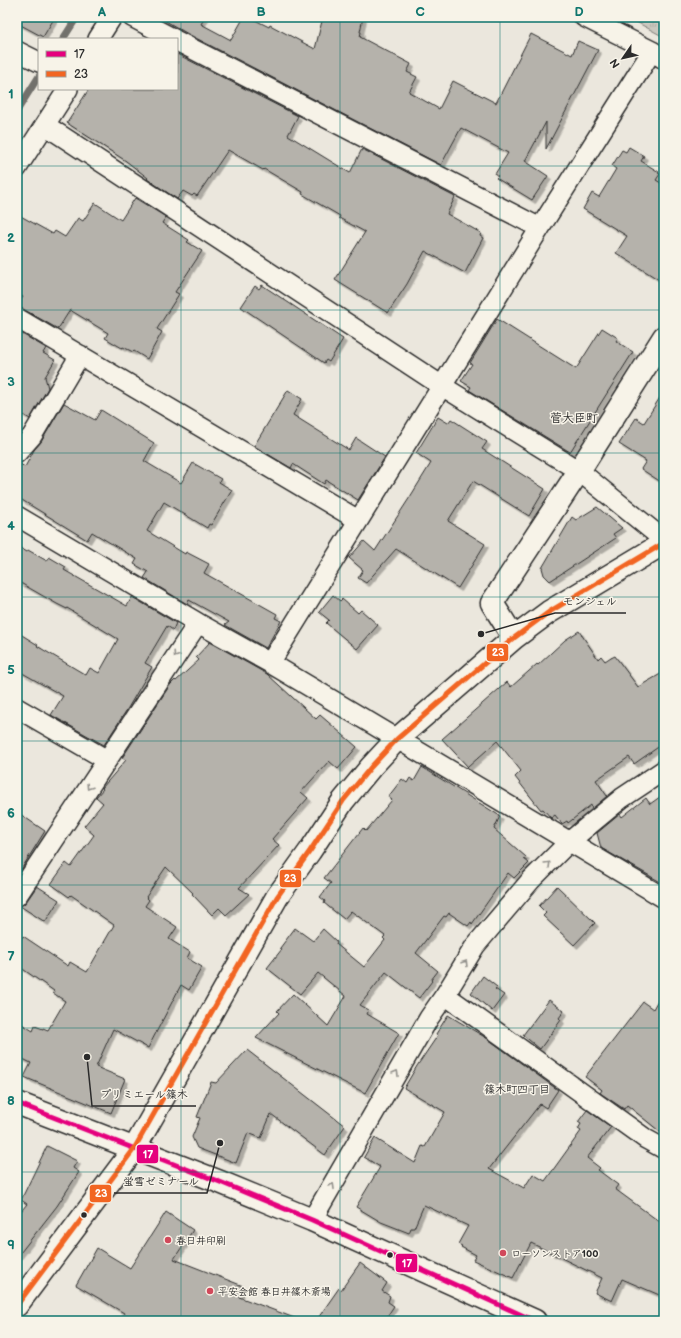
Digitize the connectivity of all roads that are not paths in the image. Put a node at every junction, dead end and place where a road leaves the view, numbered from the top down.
1 (112, 17) edge
2 (132, 17) edge
3 (584, 17) edge
4 (99, 38) edge
5 (172, 38) edge
6 (178, 41) edge
7 (17, 51) edge
8 (658, 55) edge
9 (38, 61) edge
10 (67, 90) edge
11 (45, 125) junction
12 (17, 168) edge
13 (540, 228) junction
14 (17, 318) edge
15 (664, 337) edge
16 (80, 355) junction
17 (442, 386) junction
18 (17, 453) edge
19 (579, 471) junction
20 (17, 516) edge
21 (358, 520) junction
22 (664, 542) edge
23 (198, 623) junction
24 (514, 638) junction
25 (270, 663) junction
26 (17, 708) edge
27 (398, 739) junction
28 (107, 760) junction
29 (664, 770) edge
30 (570, 841) junction
31 (17, 896) edge
32 (664, 898) edge
33 (445, 995) junction
34 (17, 1103) edge
35 (134, 1149) junction
36 (664, 1149) edge
37 (312, 1220) junction
38 (17, 1305) edge
39 (535, 1321) edge

1 - 4 street
2 - 5 street
3 - 8 street
6 - 13 street
7 - 9 street
8 - 13 street
10 - 11 street
11 - 12 street
11 - 17 street
13 - 17 street
14 - 16 street
15 - 19 street
16 - 18 street
16 - 21 street
17 - 19 street
17 - 21 street
19 - 22 street
19 - 24 street
20 - 23 street
21 - 25 street
22 - 24 street
23 - 25 street
23 -> 28 street
24 - 27 street
25 - 27 street
26 - 28 street
27 - 30 street
27 - 35 street
28 -> 31 street
29 - 30 street
30 - 32 street
33 -> 30 street
33 - 36 street
37 -> 33 street
34 - 35 street
35 - 37 street
35 - 38 street
37 - 39 street

